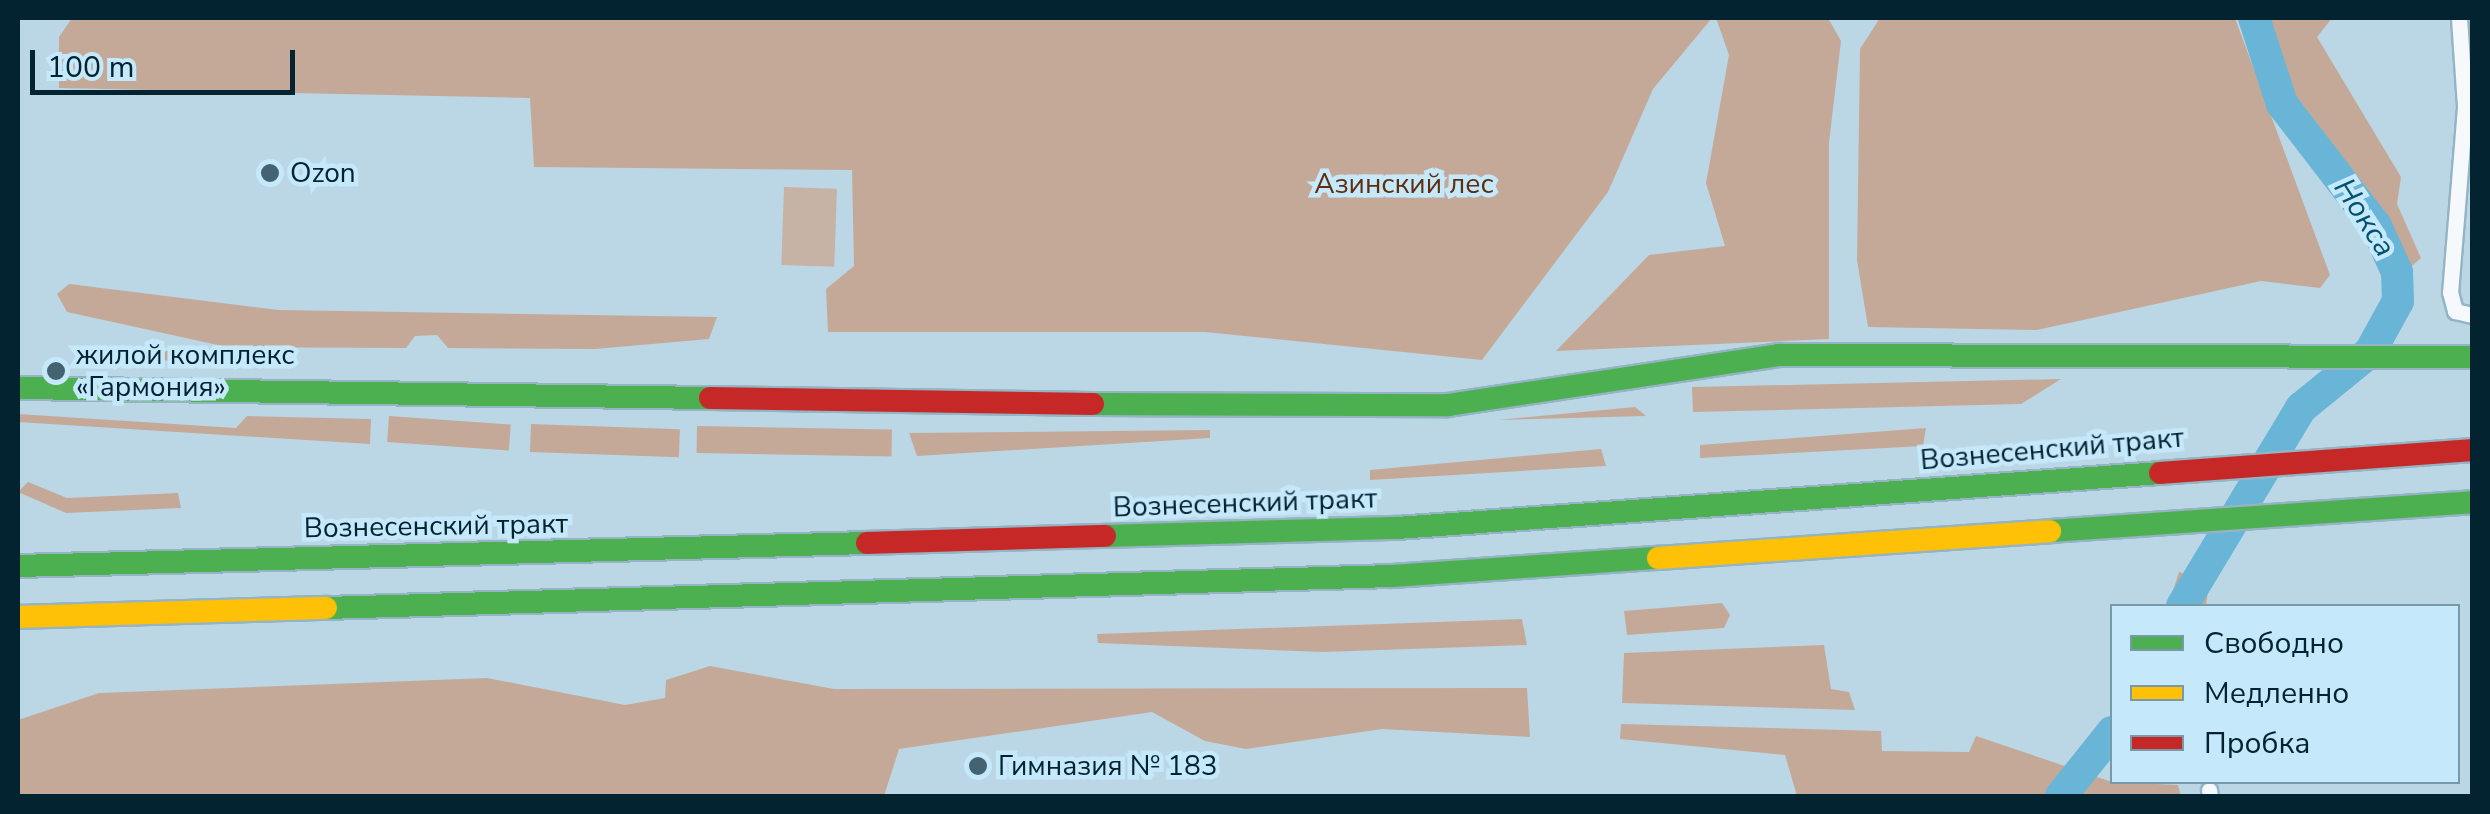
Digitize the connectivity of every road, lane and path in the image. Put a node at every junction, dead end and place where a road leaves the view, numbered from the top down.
1 (2459, 18) edge
2 (2468, 107) edge
3 (2472, 315) edge
4 (2472, 357) edge
5 (18, 388) edge
6 (2472, 450) edge
7 (2472, 502) edge
8 (18, 566) edge
9 (18, 617) edge

1 - 2 street
2 - 3 street
4 - 5 main road
6 - 8 main road, Вознесенский тракт
7 - 9 main road

